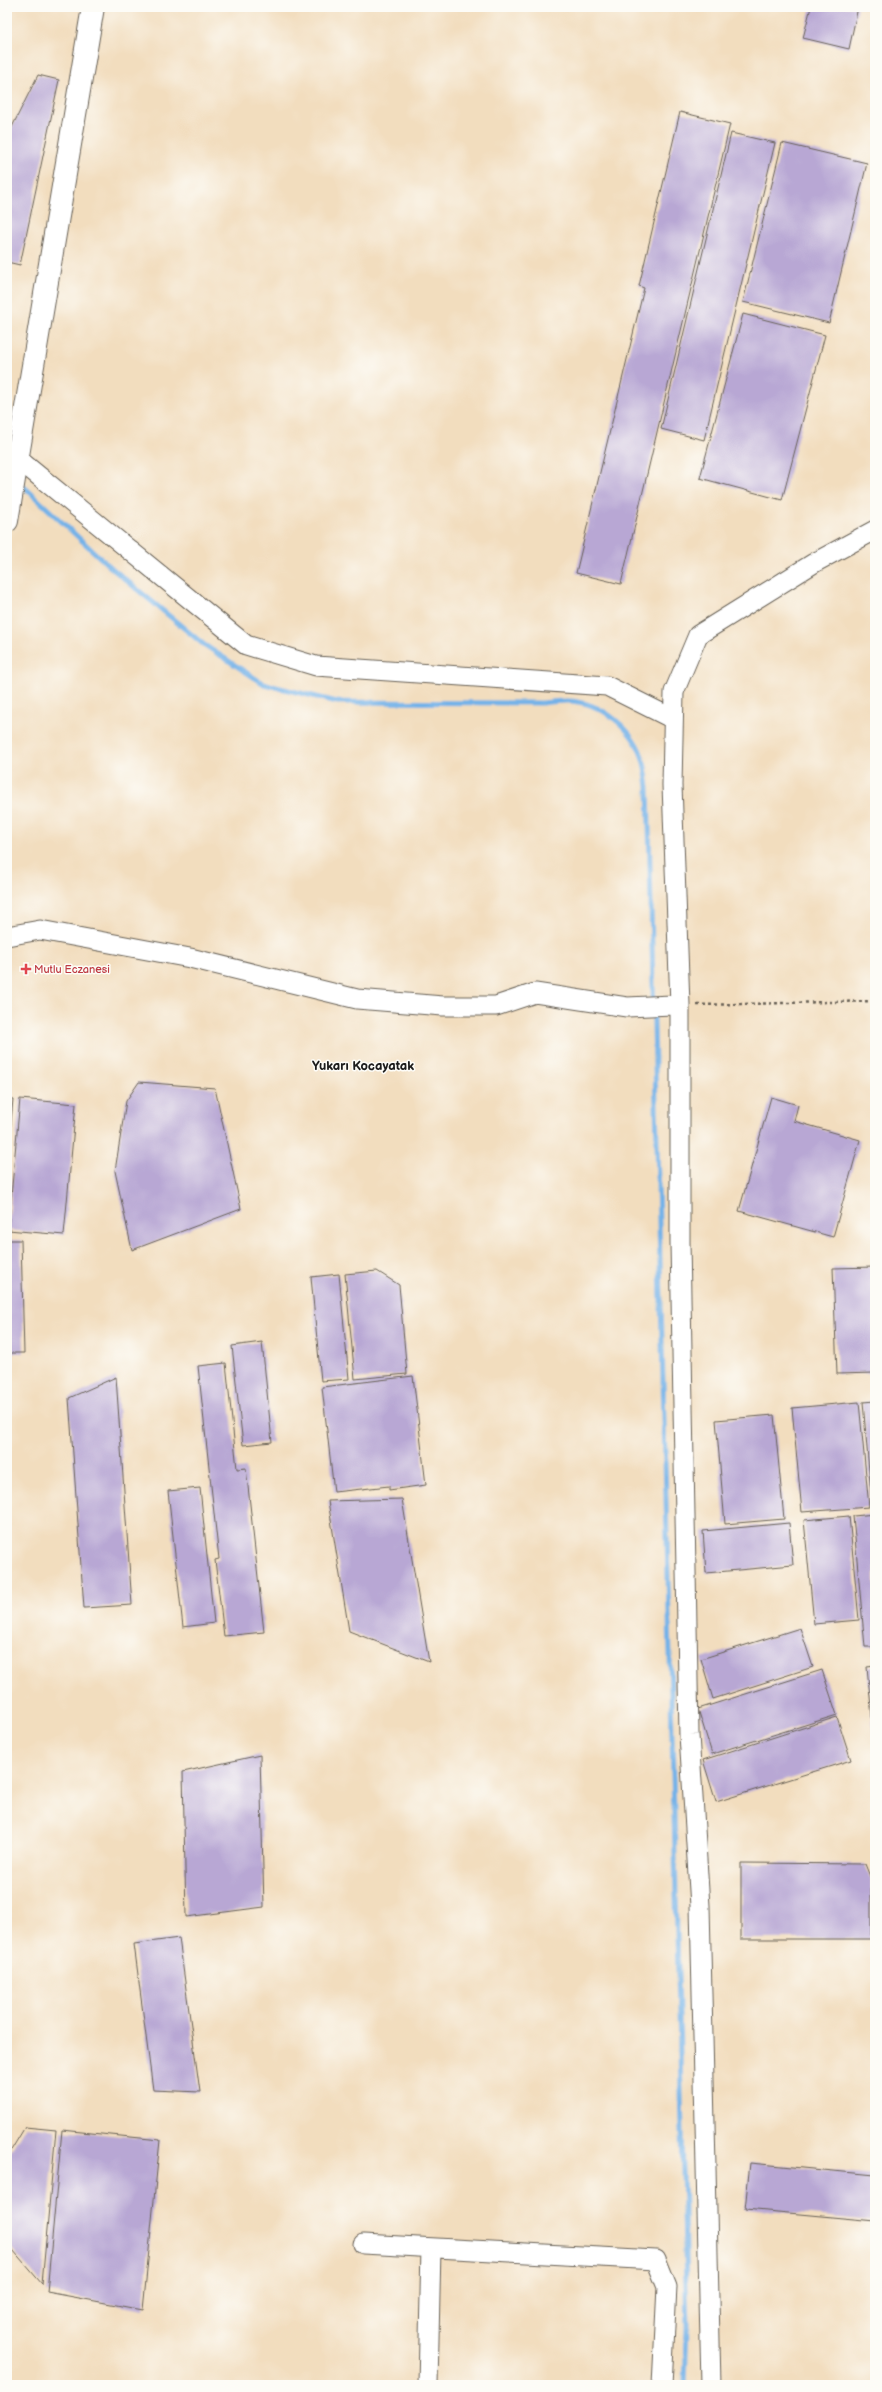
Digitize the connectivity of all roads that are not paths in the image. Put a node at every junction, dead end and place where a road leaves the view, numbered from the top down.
1 (93, 7) edge
2 (12, 455) edge
3 (8, 517) edge
4 (875, 530) edge
5 (673, 719) junction
6 (7, 936) edge
7 (676, 1005) junction
8 (363, 2244) dead end
9 (431, 2248) junction
10 (428, 2385) edge
11 (662, 2385) edge
12 (711, 2385) edge

1 - 2 street
2 - 3 street
2 - 5 street
4 - 5 street
5 - 7 street
6 - 7 street
7 - 12 street
8 - 9 street
9 - 10 street
9 - 11 street

